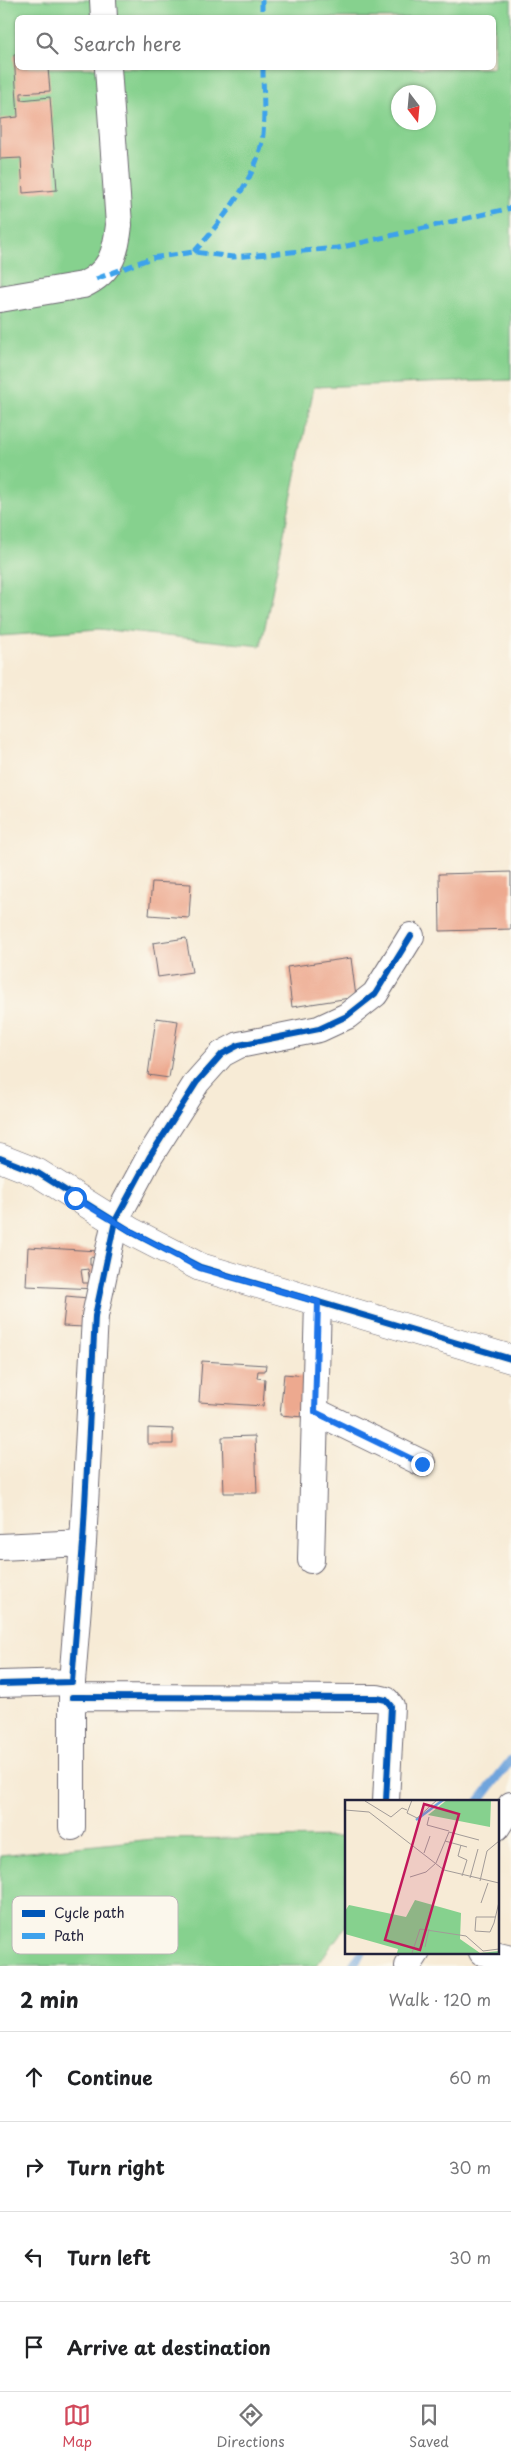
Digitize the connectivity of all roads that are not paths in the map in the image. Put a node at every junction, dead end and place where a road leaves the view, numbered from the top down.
1 (103, 0) edge
2 (104, 15) edge
3 (108, 70) edge
4 (0, 299) edge
5 (411, 936) dead end
6 (0, 1158) edge
7 (115, 1221) junction
8 (318, 1302) junction
9 (511, 1359) edge
10 (315, 1412) junction
11 (422, 1464) dead end
12 (83, 1542) junction
13 (0, 1546) edge
14 (311, 1560) dead end
15 (0, 1684) edge
16 (72, 1689) junction
17 (386, 1800) edge
18 (511, 1805) edge
19 (498, 1825) edge
20 (72, 1827) dead end
21 (416, 1954) edge
22 (492, 1954) edge
23 (511, 1958) edge
24 (408, 1966) edge

1 - 2 street
3 - 4 street
5 - 7 street
6 - 7 street
7 - 8 street
7 - 12 street
8 - 9 street
8 - 10 street
10 - 11 street
10 - 14 street
12 - 13 street
12 - 16 street
15 - 16 street
16 - 17 street
16 - 20 street
18 - 19 street
21 - 24 street
22 - 23 street

